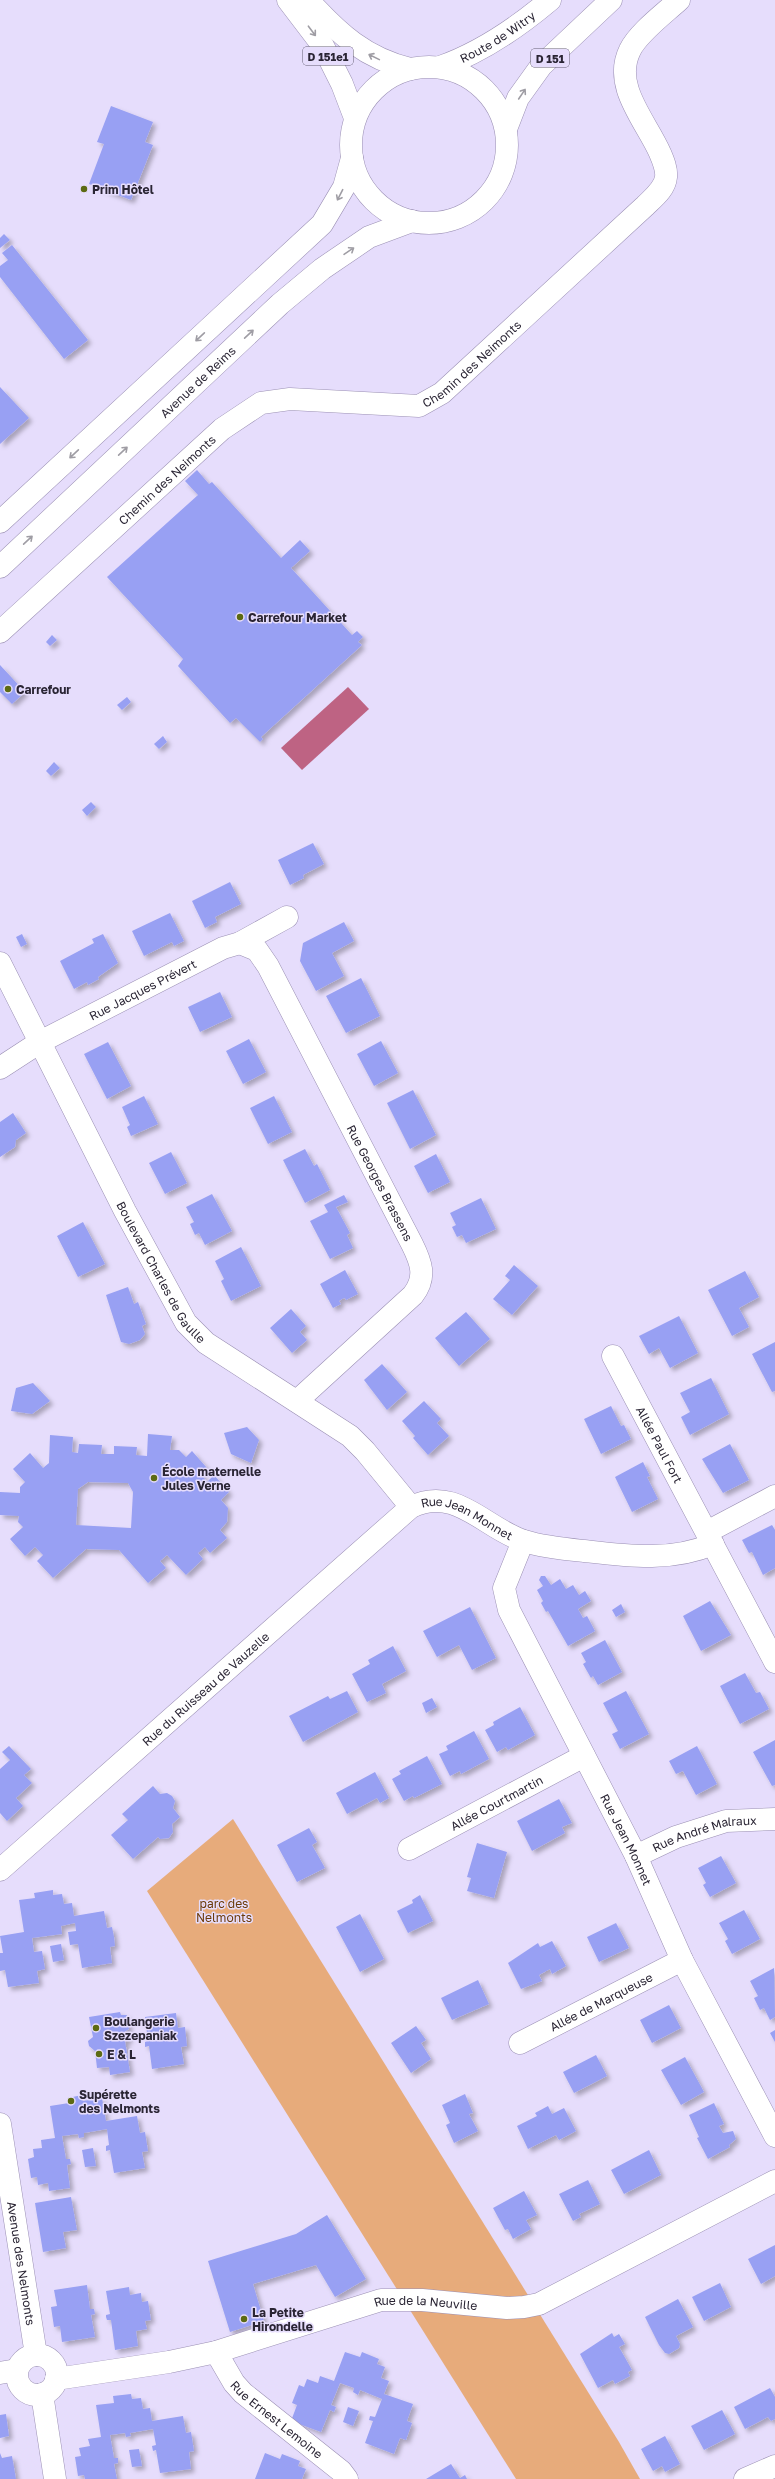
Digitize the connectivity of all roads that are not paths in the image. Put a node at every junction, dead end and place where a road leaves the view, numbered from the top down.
1 (288, 0) edge
2 (308, 0) edge
3 (550, 0) edge
4 (611, 0) edge
5 (679, 0) edge
6 (440, 67) junction
7 (410, 69) junction
8 (355, 118) junction
9 (506, 129) junction
10 (352, 158) junction
11 (412, 222) junction
12 (0, 522) edge
13 (0, 567) edge
14 (0, 632) edge
15 (288, 917) dead end
16 (240, 943) junction
17 (0, 963) edge
18 (40, 1042) junction
19 (0, 1068) edge
20 (613, 1356) dead end
21 (297, 1401) junction
22 (775, 1496) edge
23 (411, 1507) junction
24 (710, 1538) junction
25 (523, 1541) junction
26 (775, 1662) edge
27 (584, 1756) junction
28 (775, 1818) edge
29 (409, 1849) dead end
30 (636, 1856) junction
31 (0, 1870) edge
32 (682, 1960) junction
33 (520, 2043) dead end
34 (0, 2124) edge
35 (775, 2136) edge
36 (775, 2180) edge
37 (216, 2352) junction
38 (36, 2356) junction
39 (9, 2371) edge
40 (49, 2387) junction
41 (775, 2466) edge
42 (55, 2479) edge
43 (347, 2479) edge
44 (744, 2479) edge

1 -> 8 street, D 151e1
7 -> 2 street, D 151e1
3 - 6 street, Route de Witry
9 -> 4 street, Route de Witry / D 151
5 - 14 street, Chemin des Neimonts
6 - 7 street, Route de Witry
6 - 9 street, Route de Witry
7 - 8 street, Route de Witry
8 - 10 street, Route de Witry
9 - 11 street, Route de Witry
10 - 11 street, Route de Witry
10 -> 12 street
13 -> 11 street, Avenue de Reims
15 - 16 street, Rue Jacques Prévert
16 - 18 street, Rue Jacques Prévert
16 - 21 street, Rue Georges Brassens
17 - 18 street, Boulevard Charles de Gaulle
18 - 19 street, Rue Jacques Prévert
18 - 21 street, Boulevard Charles de Gaulle
20 - 24 street, Allée Paul Fort
21 - 23 street, Boulevard Charles de Gaulle
22 - 24 street, Rue Jean Monnet
23 - 25 street, Rue Jean Monnet
23 - 31 street, Rue du Ruisseau de Vauzelle
24 - 25 street, Rue Jean Monnet
24 - 26 street, Allée Paul Fort
25 - 27 street, Rue Jean Monnet
27 - 29 street, Allée Courtmartin
27 - 30 street, Rue Jean Monnet
28 - 30 street, Rue André Malraux
30 - 32 street, Rue Jean Monnet
32 - 33 street, Allée de Marqueuse
32 - 35 street, Rue Jean Monnet
34 - 38 street, Avenue des Nelmonts
36 - 37 street, Rue de la Neuville
37 - 40 street, Rue de la Neuville
37 - 43 street, Rue Ernest Lemoine
38 - 39 street
38 - 40 street
39 - 40 street
40 - 42 street
41 - 44 street

